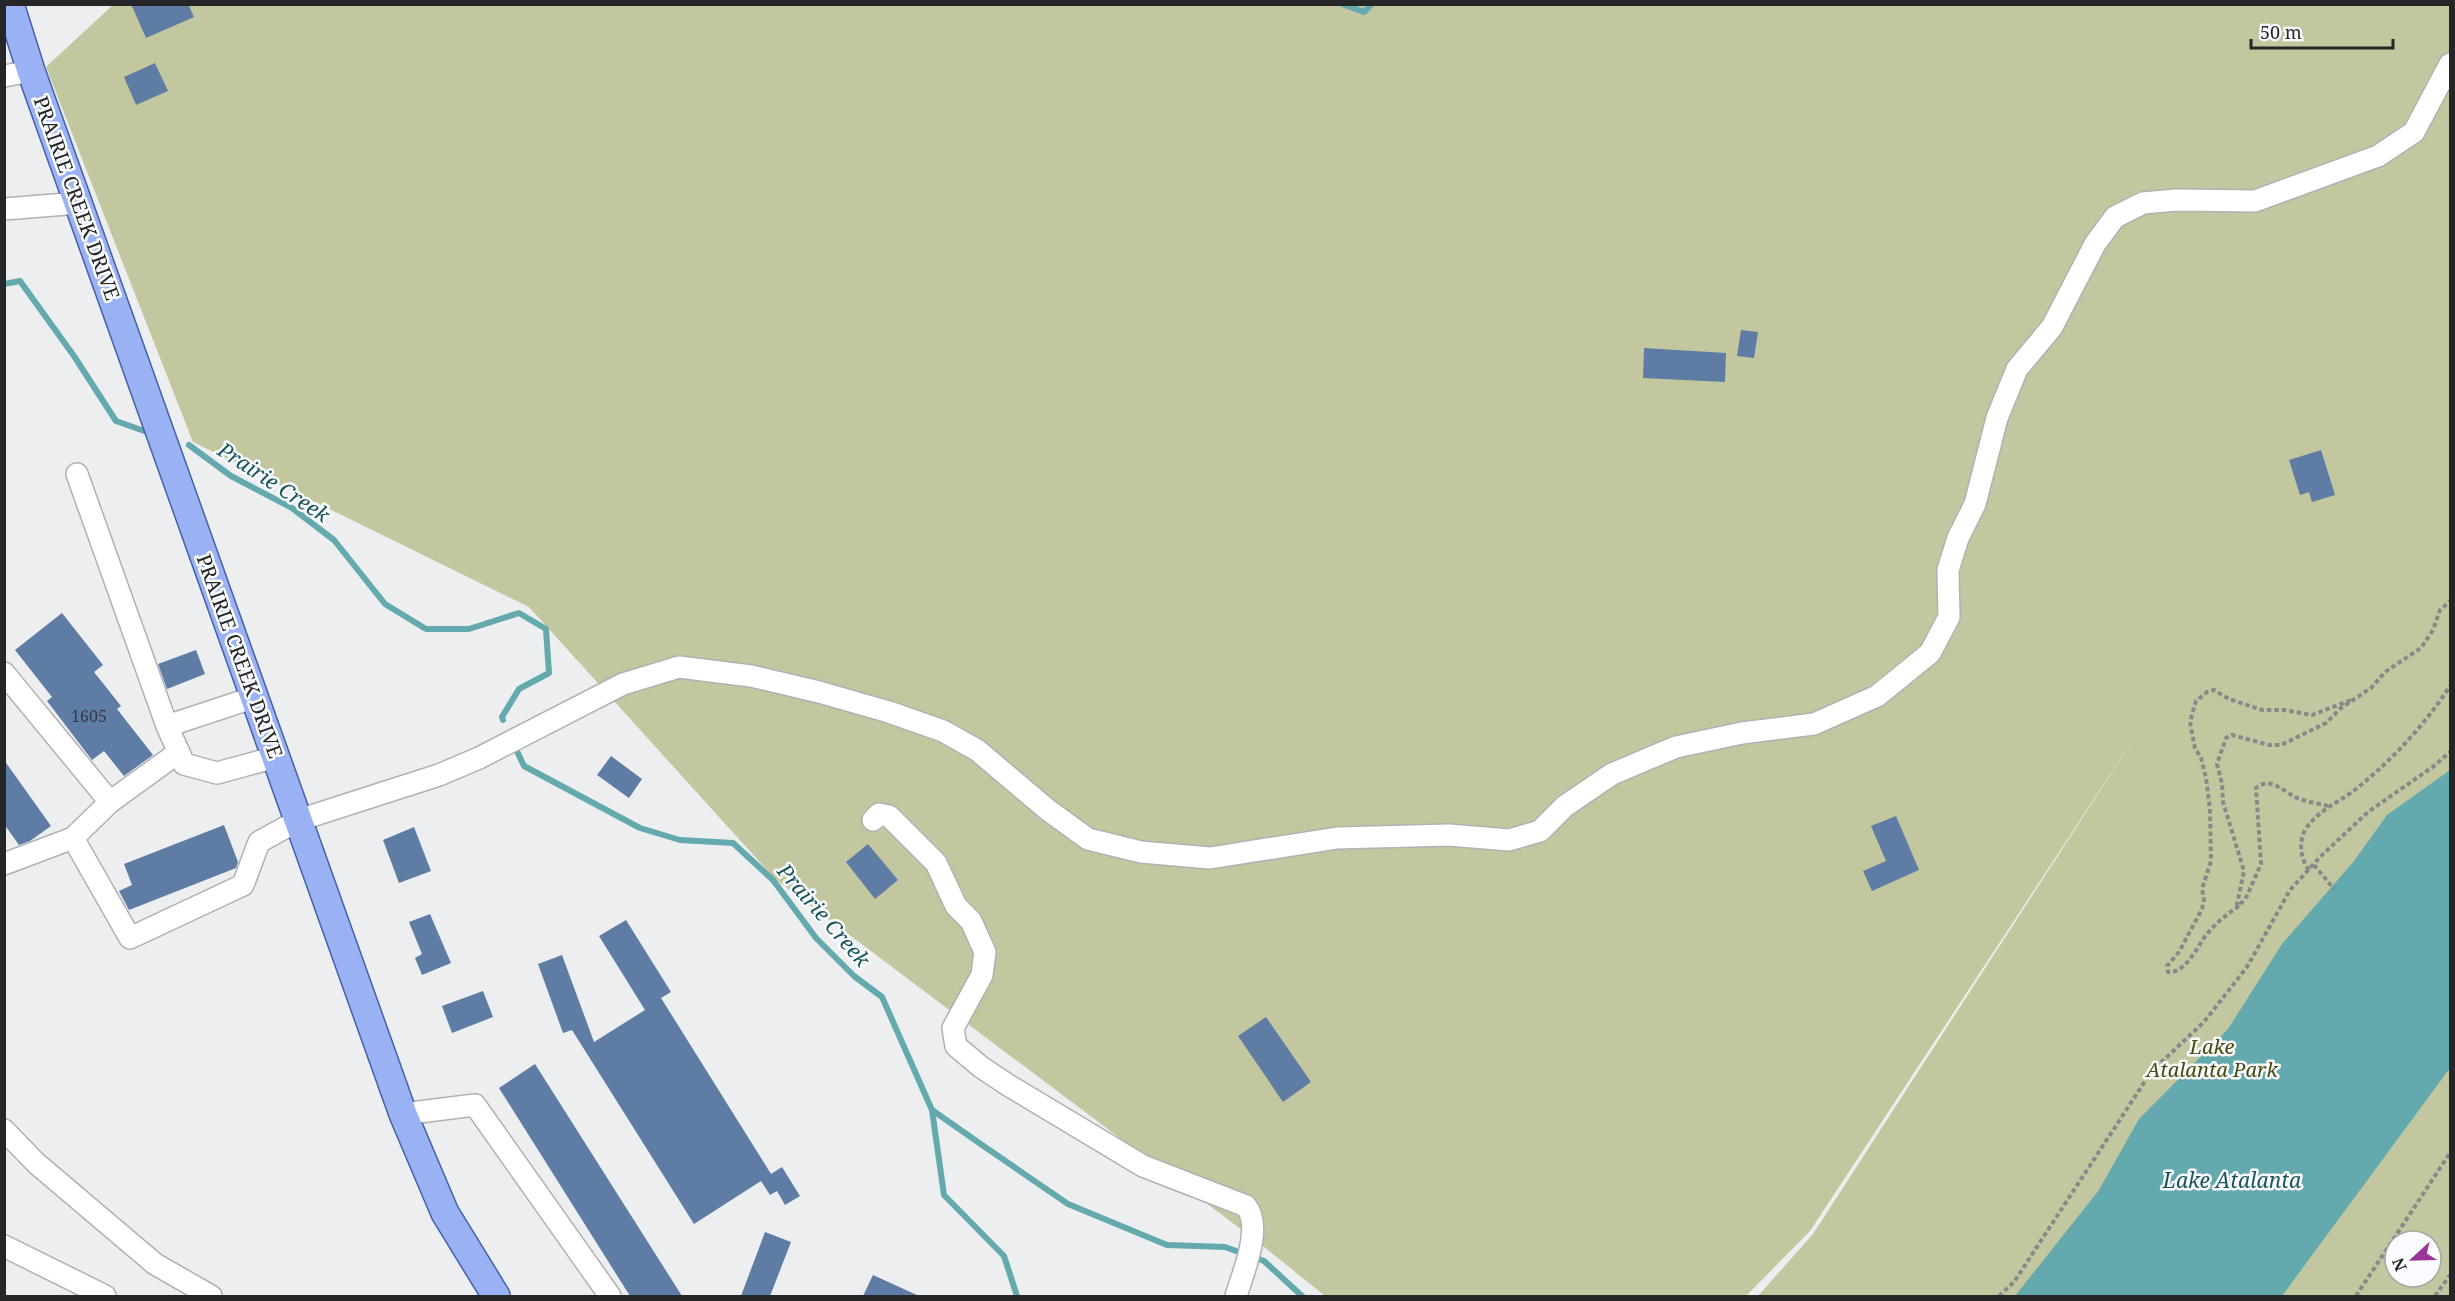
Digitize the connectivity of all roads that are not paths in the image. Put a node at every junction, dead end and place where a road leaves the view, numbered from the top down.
1 (10, 4) edge
2 (2451, 64) edge
3 (32, 72) junction
4 (4, 76) edge
5 (80, 203) junction
6 (4, 209) edge
7 (77, 474) dead end
8 (4, 673) edge
9 (255, 698) junction
10 (167, 726) junction
11 (179, 752) junction
12 (276, 757) junction
13 (110, 802) junction
14 (299, 820) junction
15 (873, 820) dead end
16 (73, 837) junction
17 (4, 864) edge
18 (403, 1114) junction
19 (4, 1130) edge
20 (4, 1246) edge
21 (105, 1296) edge
22 (211, 1296) edge
23 (496, 1296) edge
24 (610, 1296) edge
25 (1236, 1296) edge

1 - 3 main road, PRAIRIE CREEK DRIVE
2 - 14 street
3 - 4 street
3 - 5 main road, PRAIRIE CREEK DRIVE
5 - 6 street
5 - 9 main road, PRAIRIE CREEK DRIVE
7 - 10 street
8 - 13 street
9 - 10 street
9 - 12 main road, PRAIRIE CREEK DRIVE
10 - 11 street
11 - 12 street
11 - 13 street
12 - 14 main road, PRAIRIE CREEK DRIVE
13 - 16 street
14 - 16 street
14 - 18 main road, PRAIRIE CREEK DRIVE
15 - 25 street
16 - 17 street
18 - 23 main road, PRAIRIE CREEK DRIVE
18 - 24 street
19 - 22 street
20 - 21 street

